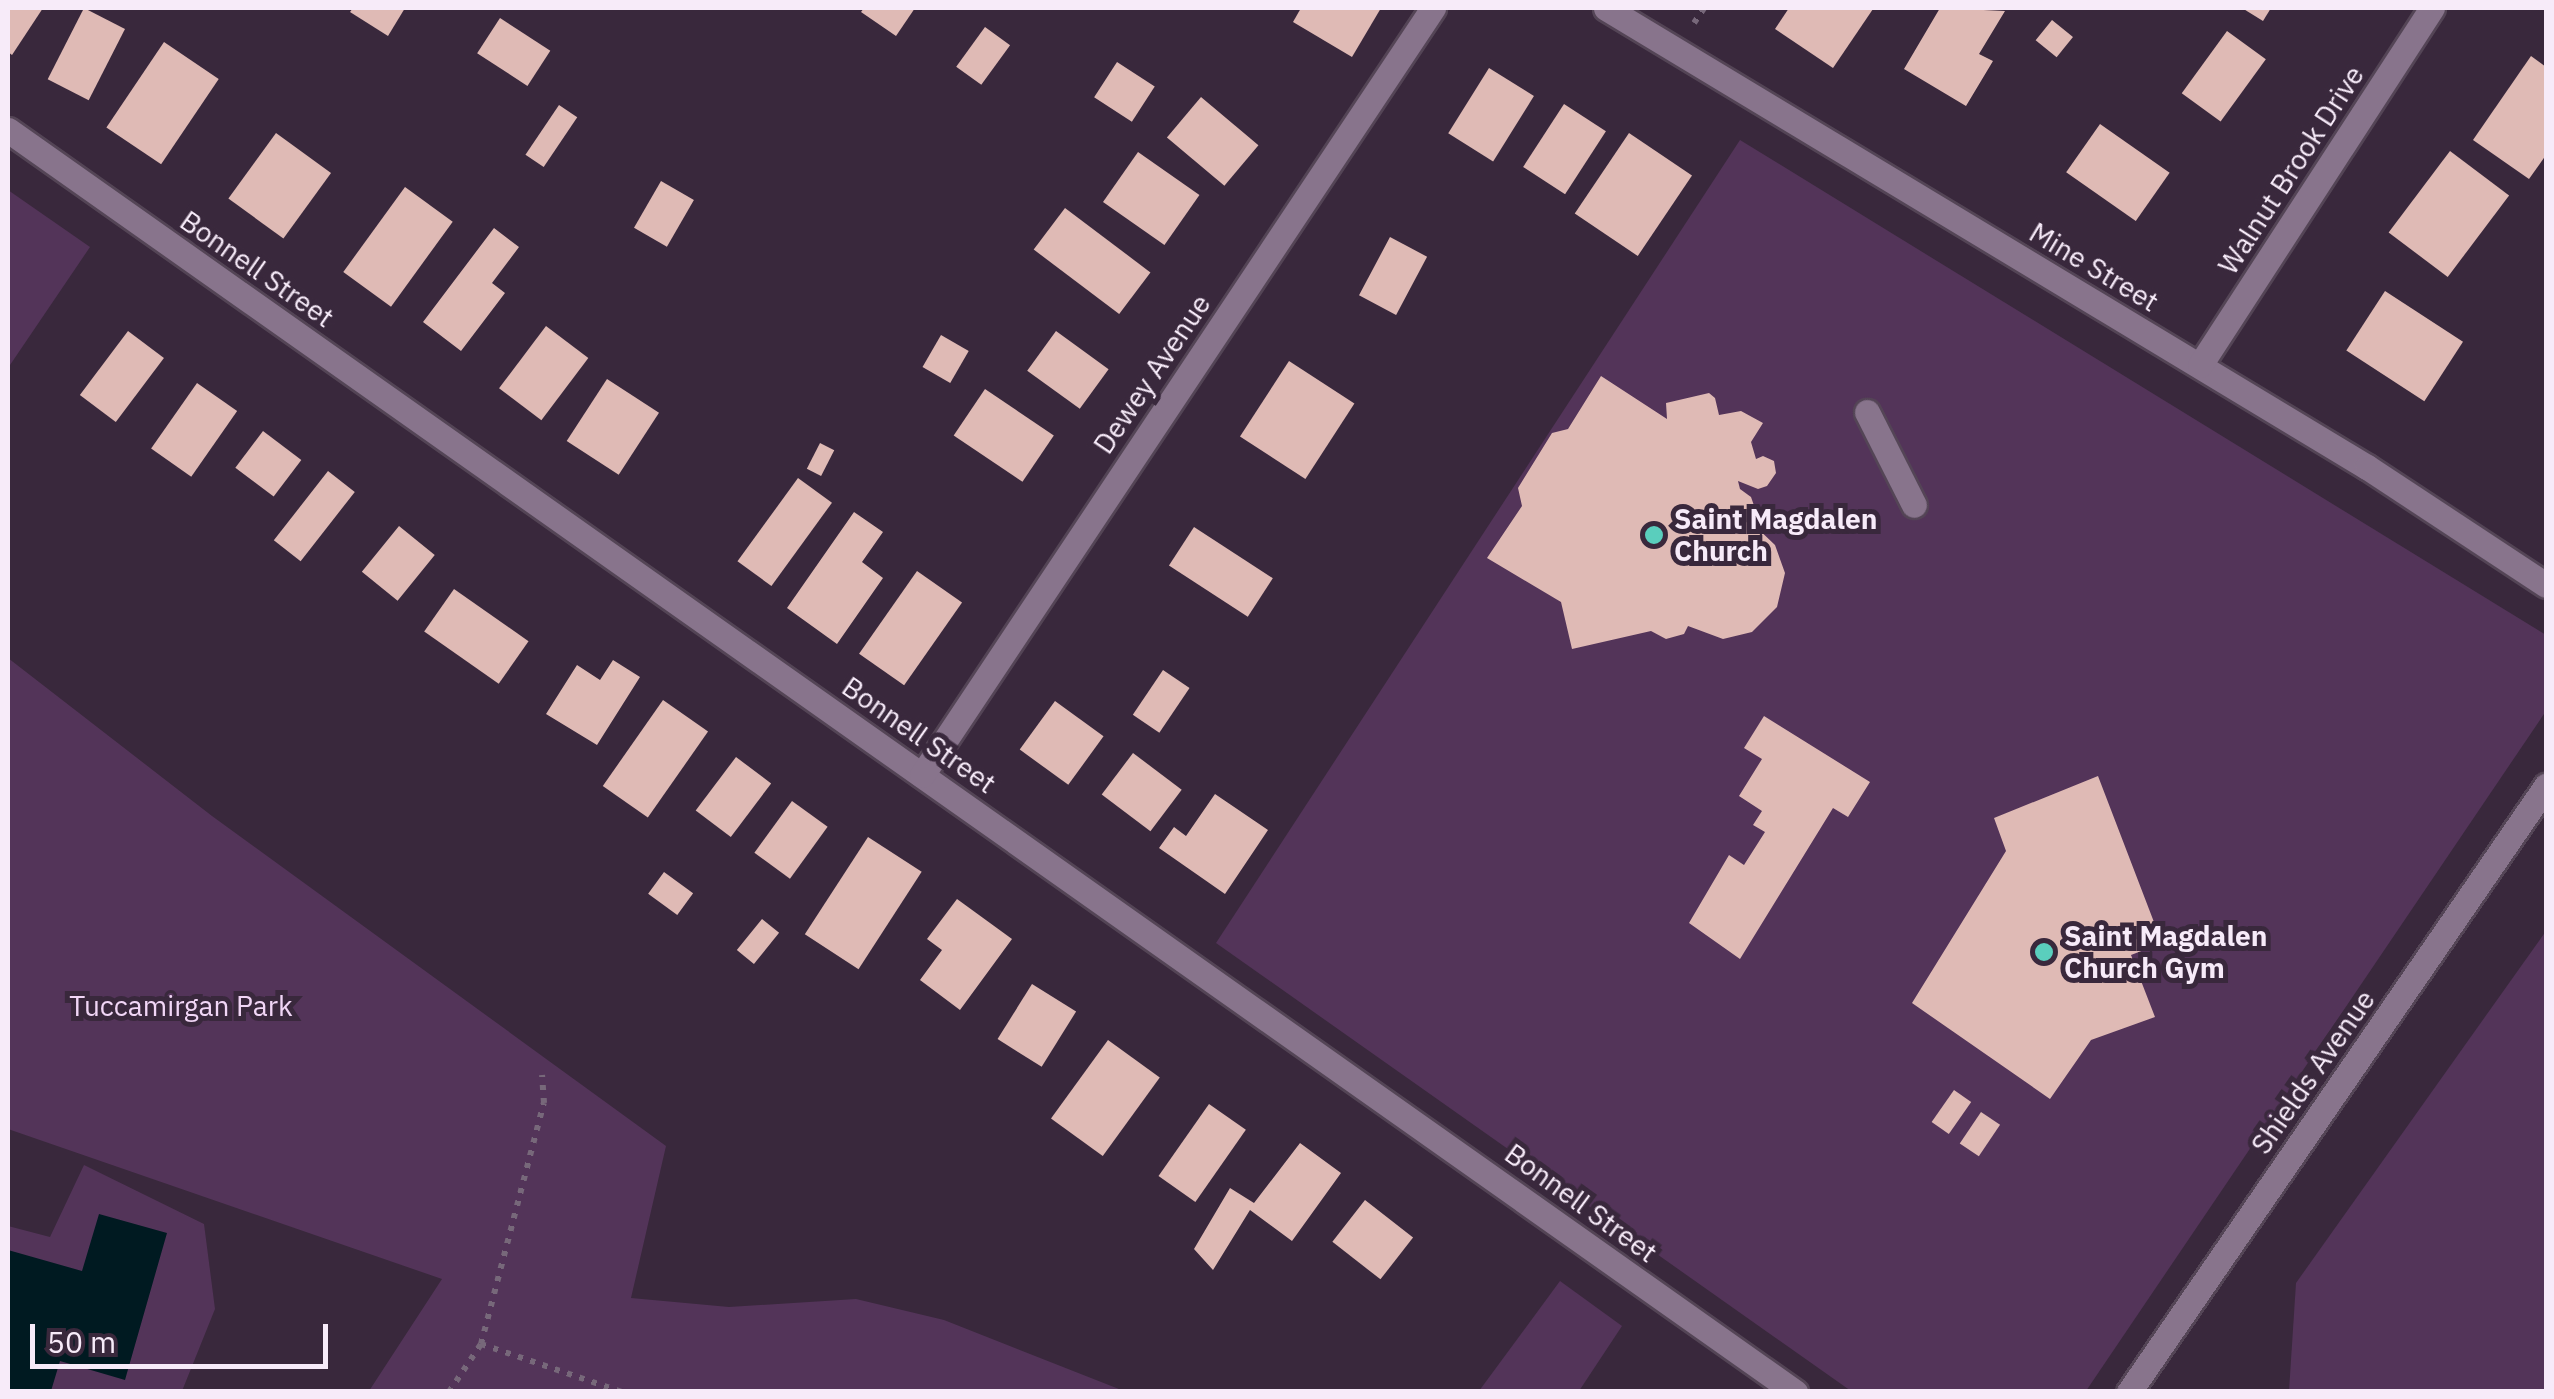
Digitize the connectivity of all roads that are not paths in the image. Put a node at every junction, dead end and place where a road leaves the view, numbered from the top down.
1 (1433, 8) edge
2 (1606, 8) edge
3 (2432, 8) edge
4 (8, 130) edge
5 (2200, 366) junction
6 (1867, 412) dead end
7 (1914, 504) dead end
8 (2546, 585) edge
9 (922, 774) junction
10 (2546, 786) edge
11 (1795, 1392) edge
12 (2128, 1392) edge

1 - 9 street, Dewey Avenue
2 - 5 street, Mine Street
3 - 5 street, Walnut Brook Drive
4 - 9 street, Bonnell Street
5 - 8 street, Mine Street
6 - 7 street
9 - 11 street, Bonnell Street
10 - 12 street, Shields Avenue

